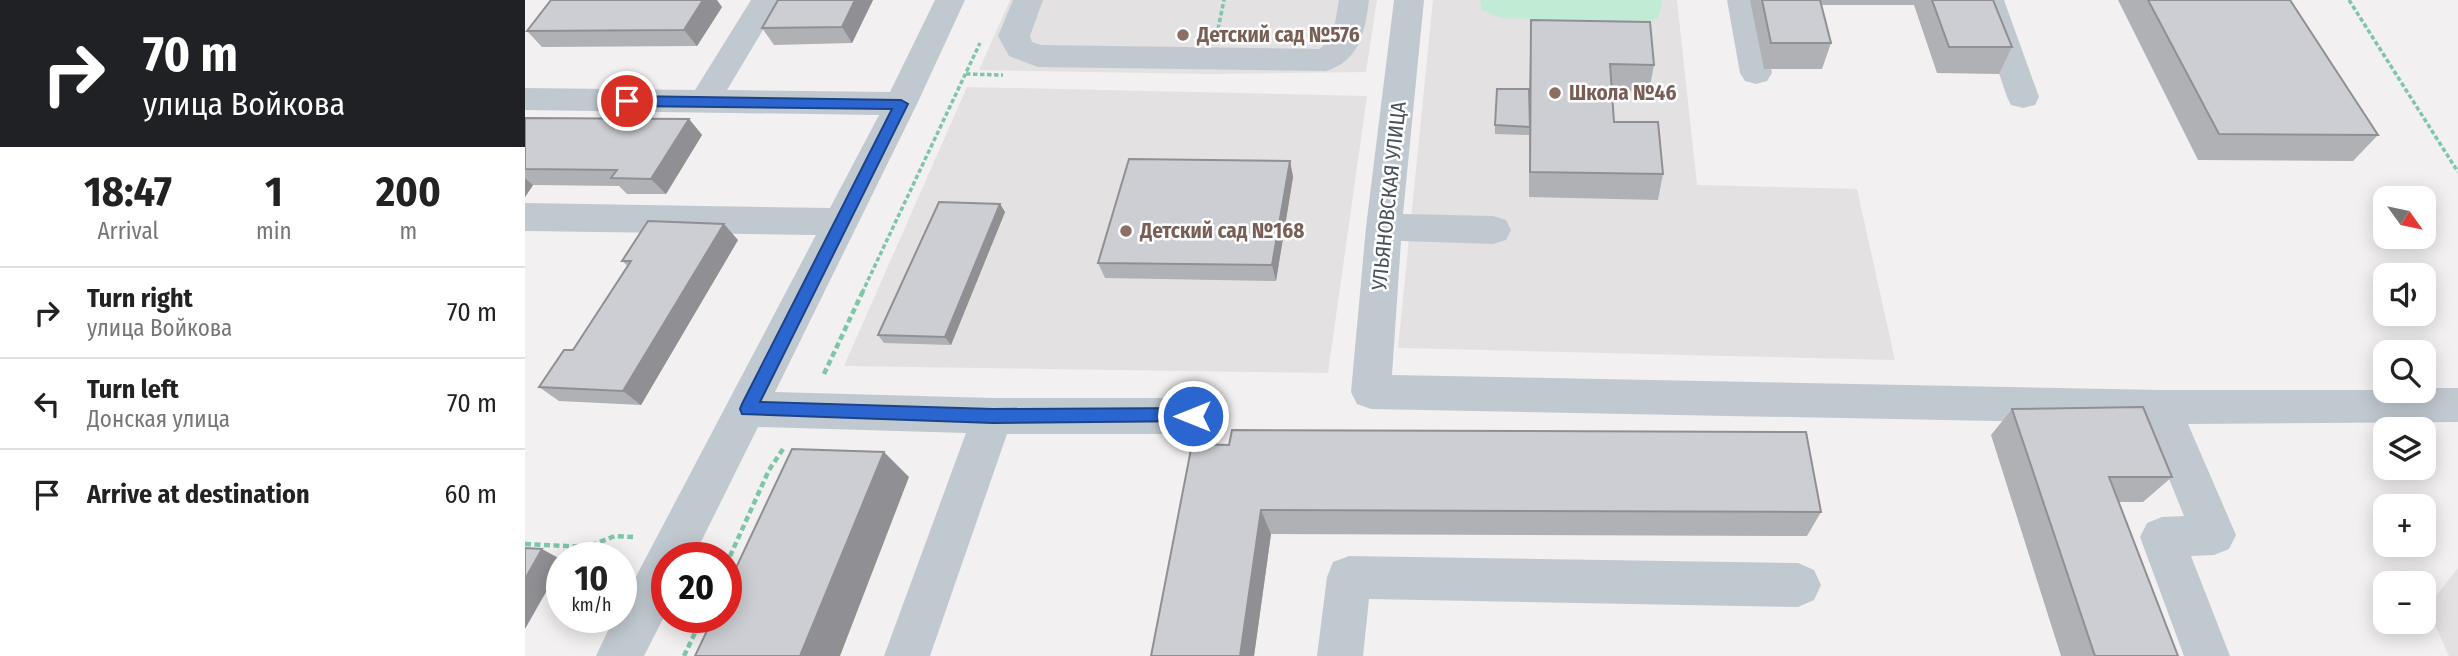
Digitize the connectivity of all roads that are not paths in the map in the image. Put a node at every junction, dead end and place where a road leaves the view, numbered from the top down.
1 (766, 0) edge
2 (950, 0) edge
3 (1028, 0) edge
4 (1354, 0) edge
5 (1409, 0) edge
6 (1742, 0) edge
7 (1989, 0) edge
8 (1756, 73) dead end
9 (2023, 97) dead end
10 (525, 99) edge
11 (703, 103) junction
12 (901, 104) junction
13 (525, 217) edge
14 (841, 222) junction
15 (1384, 227) junction
16 (1493, 230) dead end
17 (2458, 405) edge
18 (2160, 407) junction
19 (748, 409) junction
20 (993, 416) junction
21 (1193, 416) dead end
22 (678, 542) edge
23 (651, 554) edge
24 (1798, 586) dead end
25 (619, 656) edge
26 (907, 656) edge
27 (1340, 656) edge
28 (2207, 656) edge

1 - 11 street
2 - 12 street
3 - 4 street
5 - 15 street, УЛЬЯНОВСКАЯ УЛИЦА
6 - 8 street
7 - 9 street
10 - 11 street
11 - 12 street
12 - 14 street
13 - 14 street
14 - 19 street
15 - 16 street
15 - 18 street, УЛЬЯНОВСКАЯ УЛИЦА
17 - 18 street
18 - 28 street
19 - 20 street
19 - 22 street
20 - 21 street
20 - 26 street
23 - 25 street
24 - 27 street

